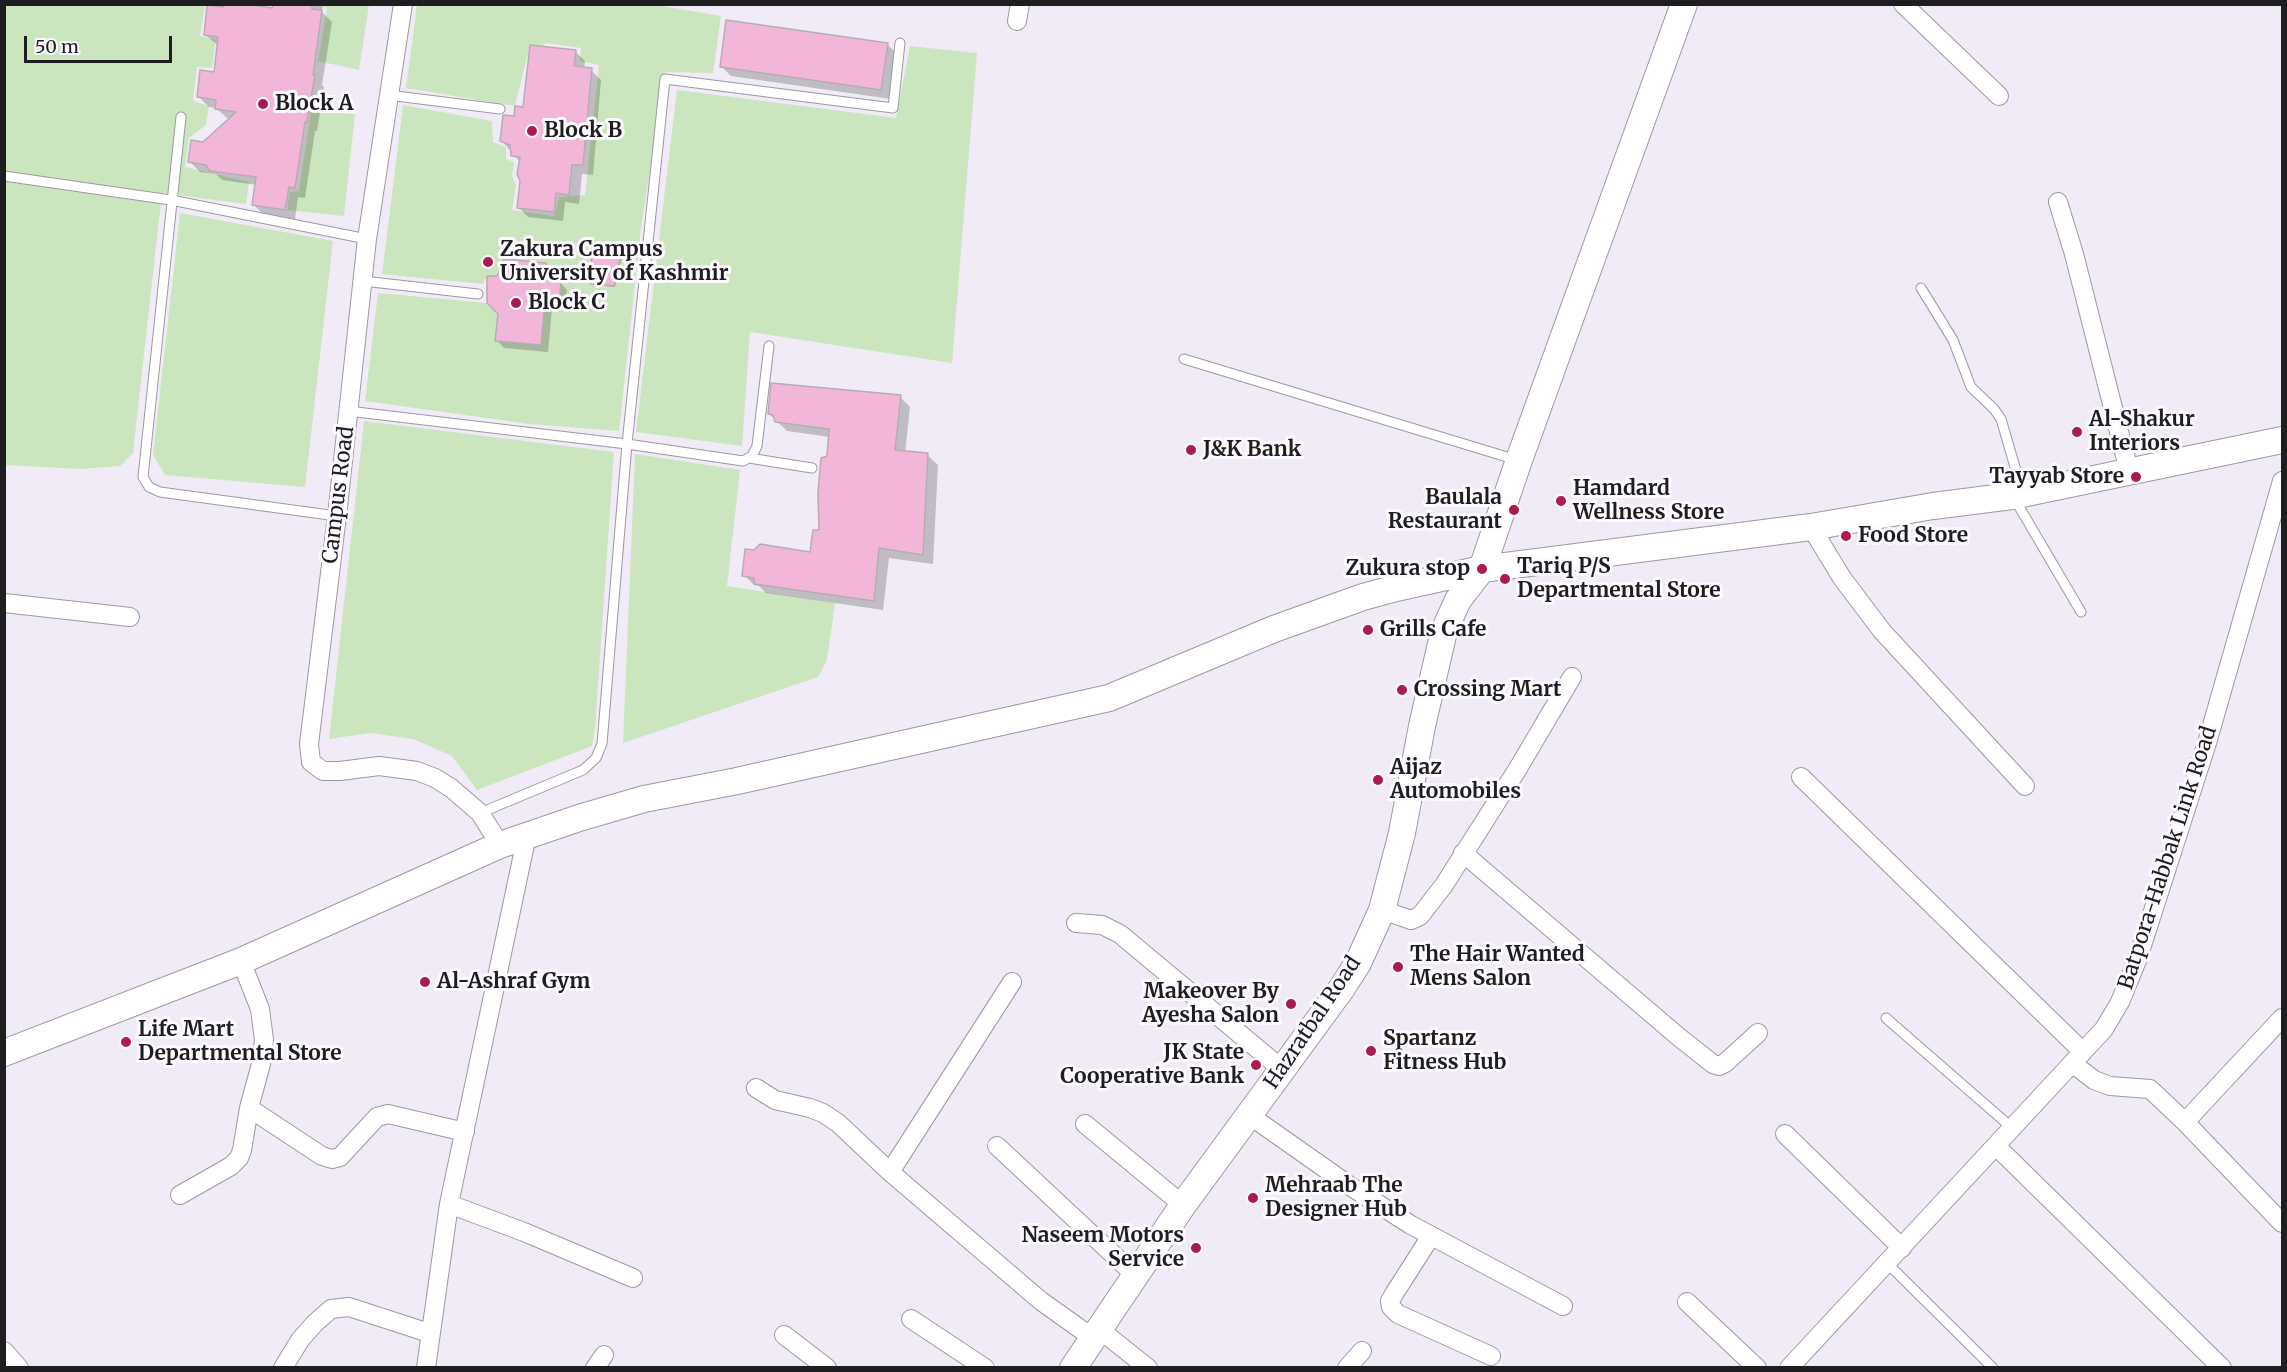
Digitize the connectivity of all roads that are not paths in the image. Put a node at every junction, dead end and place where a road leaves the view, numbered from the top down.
1 (403, 4) edge
2 (1684, 4) edge
3 (1903, 4) edge
4 (900, 43) dead end
5 (388, 95) junction
6 (1999, 96) dead end
7 (500, 109) dead end
8 (181, 117) dead end
9 (4, 176) edge
10 (171, 200) junction
11 (2058, 202) dead end
12 (367, 239) junction
13 (363, 281) junction
14 (1921, 288) dead end
15 (478, 294) dead end
16 (769, 346) dead end
17 (1184, 359) dead end
18 (348, 411) junction
19 (2283, 440) edge
20 (627, 444) junction
21 (749, 458) junction
22 (1519, 460) junction
23 (812, 468) dead end
24 (2129, 471) junction
25 (2283, 481) edge
26 (2018, 495) junction
27 (337, 516) junction
28 (1811, 527) junction
29 (1482, 569) junction
30 (4, 603) edge
31 (2081, 612) dead end
32 (130, 618) dead end
33 (1572, 677) dead end
34 (1801, 777) dead end
35 (2025, 786) dead end
36 (480, 813) junction
37 (527, 835) junction
38 (500, 845) junction
39 (1463, 853) junction
40 (1382, 910) junction
41 (1076, 923) dead end
42 (241, 961) junction
43 (1012, 982) dead end
44 (1886, 1018) dead end
45 (2283, 1018) edge
46 (1758, 1033) dead end
47 (4, 1053) edge
48 (2078, 1057) junction
49 (1283, 1070) junction
50 (756, 1088) dead end
51 (249, 1108) junction
52 (1249, 1115) junction
53 (2185, 1122) junction
54 (1085, 1124) dead end
55 (2011, 1127) junction
56 (465, 1132) junction
57 (1785, 1134) dead end
58 (997, 1146) dead end
59 (1996, 1146) junction
60 (890, 1172) junction
61 (180, 1195) dead end
62 (449, 1204) junction
63 (1183, 1205) junction
64 (2283, 1223) edge
65 (1431, 1236) junction
66 (1902, 1248) junction
67 (1887, 1263) junction
68 (1135, 1275) junction
69 (633, 1278) dead end
70 (1687, 1302) dead end
71 (1563, 1306) dead end
72 (911, 1319) dead end
73 (429, 1333) junction
74 (1096, 1334) junction
75 (784, 1335) dead end
76 (4, 1351) edge
77 (1362, 1351) dead end
78 (1491, 1356) dead end
79 (19, 1368) edge
80 (283, 1368) edge
81 (426, 1368) edge
82 (827, 1368) edge
83 (985, 1368) edge
84 (1073, 1368) edge
85 (1148, 1368) edge
86 (1347, 1368) edge
87 (1757, 1368) edge
88 (1789, 1368) edge
89 (1994, 1368) edge
90 (2222, 1368) edge

1 - 5 street, Campus Road
2 - 22 main road, Hazratbal Road
3 - 6 street
4 - 20 lane
5 - 7 lane
5 - 12 street, Campus Road
8 - 10 lane
9 - 10 lane
10 - 12 lane
10 - 27 lane
11 - 24 street
12 - 13 street, Campus Road
13 - 15 lane
13 - 18 street, Campus Road
14 - 26 lane
16 - 21 lane
17 - 22 lane
18 - 20 lane
18 - 27 street, Campus Road
19 - 24 main road
20 - 21 lane
20 - 36 lane
21 - 23 lane
22 - 29 main road, Hazratbal Road
24 - 26 main road
25 - 48 street, Batpora-Habbak Link Road
26 - 28 main road
26 - 31 lane
27 - 36 street, Campus Road
28 - 29 main road
28 - 35 street
29 - 37 main road
29 - 40 main road, Hazratbal Road
30 - 32 street
33 - 39 street
34 - 48 street
36 - 38 street, Campus Road
37 - 38 main road
37 - 56 street
38 - 42 main road
39 - 40 street
39 - 46 street
40 - 49 main road, Hazratbal Road
41 - 49 street
42 - 47 main road
42 - 51 street
43 - 60 street
44 - 55 lane
45 - 53 street
48 - 53 street
48 - 55 street, Batpora-Habbak Link Road
49 - 52 main road, Hazratbal Road
50 - 60 street
51 - 56 street
51 - 61 street
52 - 63 main road, Hazratbal Road
52 - 65 street
53 - 64 street
54 - 63 street
55 - 59 street, Batpora-Habbak Link Road
56 - 62 street
57 - 66 street
58 - 68 street
59 - 66 street, Batpora-Habbak Link Road
59 - 90 street
60 - 74 street
62 - 69 street
62 - 73 street
63 - 68 main road, Hazratbal Road
65 - 71 street
65 - 78 street
66 - 67 street, Batpora-Habbak Link Road
67 - 88 street, Batpora-Habbak Link Road
67 - 89 lane
68 - 74 main road, Hazratbal Road
70 - 87 street
72 - 83 street
73 - 80 street
73 - 81 street
74 - 84 main road, Hazratbal Road
74 - 85 street
75 - 82 street
76 - 79 street
77 - 86 street

